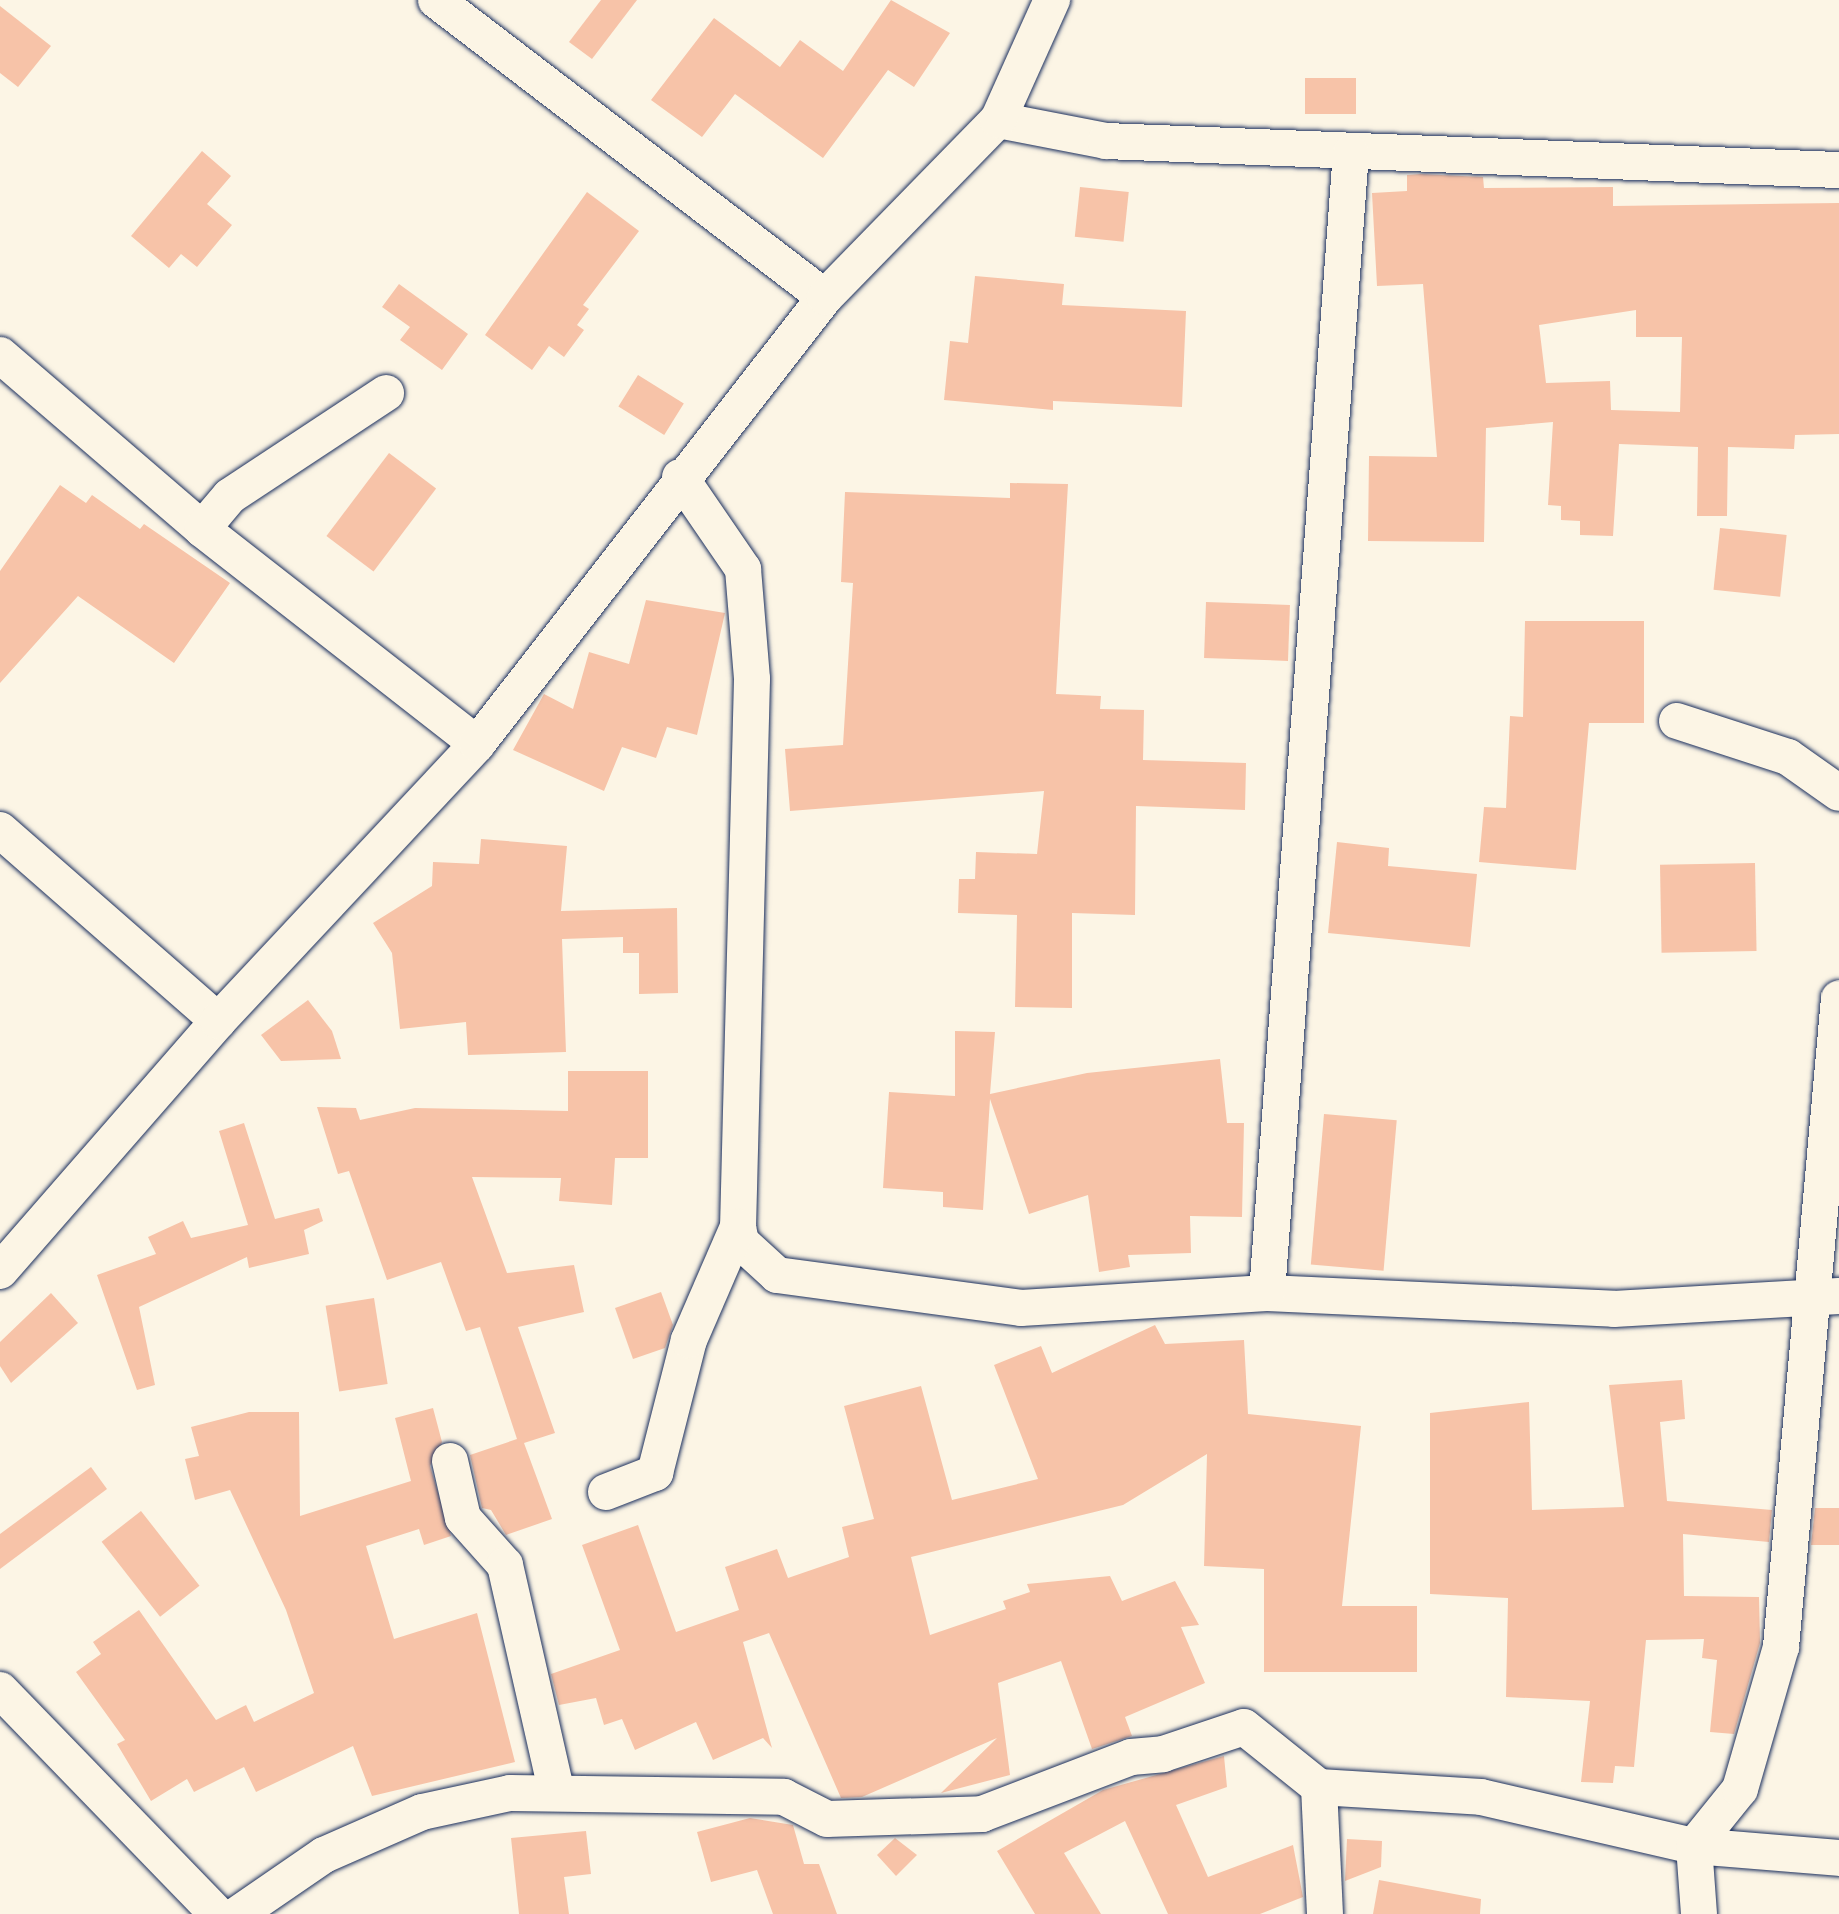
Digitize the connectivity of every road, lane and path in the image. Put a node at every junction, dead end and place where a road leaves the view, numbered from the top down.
1 (436, 0) edge
2 (1052, 0) edge
3 (998, 120) junction
4 (1351, 153) junction
5 (1839, 170) edge
6 (825, 297) junction
7 (0, 355) edge
8 (386, 393) dead end
9 (680, 477) junction
10 (202, 529) junction
11 (1677, 721) dead end
12 (477, 744) junction
13 (1839, 793) edge
14 (0, 830) edge
15 (1839, 999) edge
16 (218, 1021) junction
17 (738, 1227) junction
18 (0, 1271) edge
19 (1267, 1293) junction
20 (1825, 1297) edge
21 (450, 1461) dead end
22 (606, 1492) dead end
23 (0, 1690) edge
24 (1319, 1787) junction
25 (556, 1790) junction
26 (1694, 1846) junction
27 (1839, 1858) edge
28 (217, 1914) edge
29 (238, 1914) edge
30 (1325, 1914) edge
31 (1699, 1914) edge

1 - 6 street
2 - 3 street
3 - 4 street
3 - 6 street
4 - 5 street
4 - 19 street
6 - 9 street
7 - 10 street
8 - 10 street
9 - 12 street
9 - 17 street
10 - 12 street
11 - 13 street
12 - 16 street
14 - 16 street
15 - 20 street
16 - 18 street
17 - 19 street
17 - 22 street
19 - 20 street
20 - 26 street
21 - 25 street
23 - 28 street
24 - 25 street
24 - 26 street
24 - 30 street
25 - 29 street
26 - 27 street
26 - 31 street

